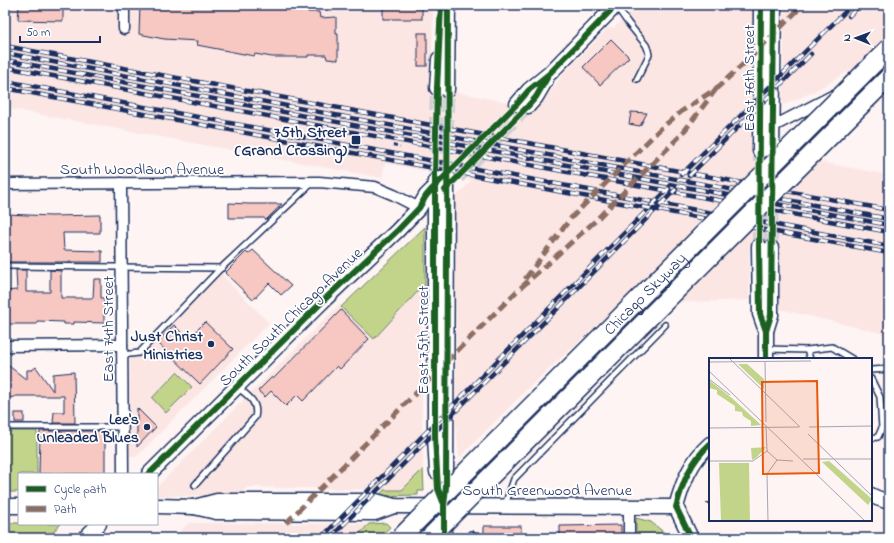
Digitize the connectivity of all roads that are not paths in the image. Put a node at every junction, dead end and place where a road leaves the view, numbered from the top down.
1 (124, 5) edge
2 (442, 5) edge
3 (448, 5) edge
4 (616, 5) edge
5 (761, 5) edge
6 (774, 5) edge
7 (124, 29) dead end
8 (889, 48) edge
9 (889, 67) edge
10 (889, 76) edge
11 (638, 79) dead end
12 (522, 105) tunnel mouth
13 (766, 130) junction
14 (766, 152) tunnel mouth
15 (313, 182) junction
16 (121, 183) junction
17 (443, 183) joint
18 (5, 184) edge
19 (419, 208) junction
20 (765, 247) tunnel mouth
21 (5, 266) edge
22 (122, 267) junction
23 (222, 268) junction
24 (665, 326) dead end
25 (5, 346) edge
26 (122, 350) junction
27 (807, 350) junction
28 (766, 354) edge
29 (810, 358) edge
30 (850, 358) edge
31 (889, 369) edge
32 (872, 370) edge
33 (872, 381) edge
34 (236, 387) junction
35 (5, 427) edge
36 (123, 427) junction
37 (872, 438) edge
38 (709, 445) edge
39 (123, 473) edge
40 (150, 473) edge
41 (195, 485) dead end
42 (872, 496) edge
43 (889, 502) edge
44 (505, 505) junction
45 (5, 506) edge
46 (18, 506) edge
47 (158, 506) edge
48 (444, 506) junction
49 (629, 506) junction
50 (676, 507) junction
51 (98, 525) edge
52 (85, 538) edge
53 (400, 538) edge
54 (429, 538) edge
55 (444, 538) edge
56 (629, 538) edge
57 (691, 538) edge

1 - 7 street
2 - 3 street
4 - 11 lane
4 - 12 street
5 - 13 street, East 76th Street
6 - 13 street, East 76th Street
8 - 53 highway, Chicago Skyway, bridge
9 - 13 street
10 - 54 highway, Chicago Skyway, bridge
13 - 14 street, East 76th Street
15 - 16 street, South Woodlawn Avenue
15 - 19 street, South Woodlawn Avenue
15 - 23 lane
16 - 18 street, South Woodlawn Avenue
16 - 22 street, East 74th Street
17 - 19 street, South South Chicago Avenue
17 - 48 street, East 75th Street
19 - 34 street, South South Chicago Avenue
20 - 28 street
21 - 22 lane
22 - 23 lane
22 - 26 street, East 74th Street
23 - 26 lane
24 - 44 lane
25 - 26 street
26 - 36 street, East 74th Street
27 - 28 lane
27 - 29 lane
27 - 30 lane
31 - 32 lane
33 - 37 lane
34 - 40 street, South South Chicago Avenue
34 - 41 lane
35 - 36 lane
36 - 39 street, East 74th Street
38 - 50 street
42 - 43 street
44 - 48 street, South Greenwood Avenue
44 - 49 street, South Greenwood Avenue
45 - 46 street
47 - 48 street, South Greenwood Avenue
48 - 55 street, East 75th Street
49 - 50 street, South Greenwood Avenue
49 - 56 street
50 - 57 street
51 - 52 street

